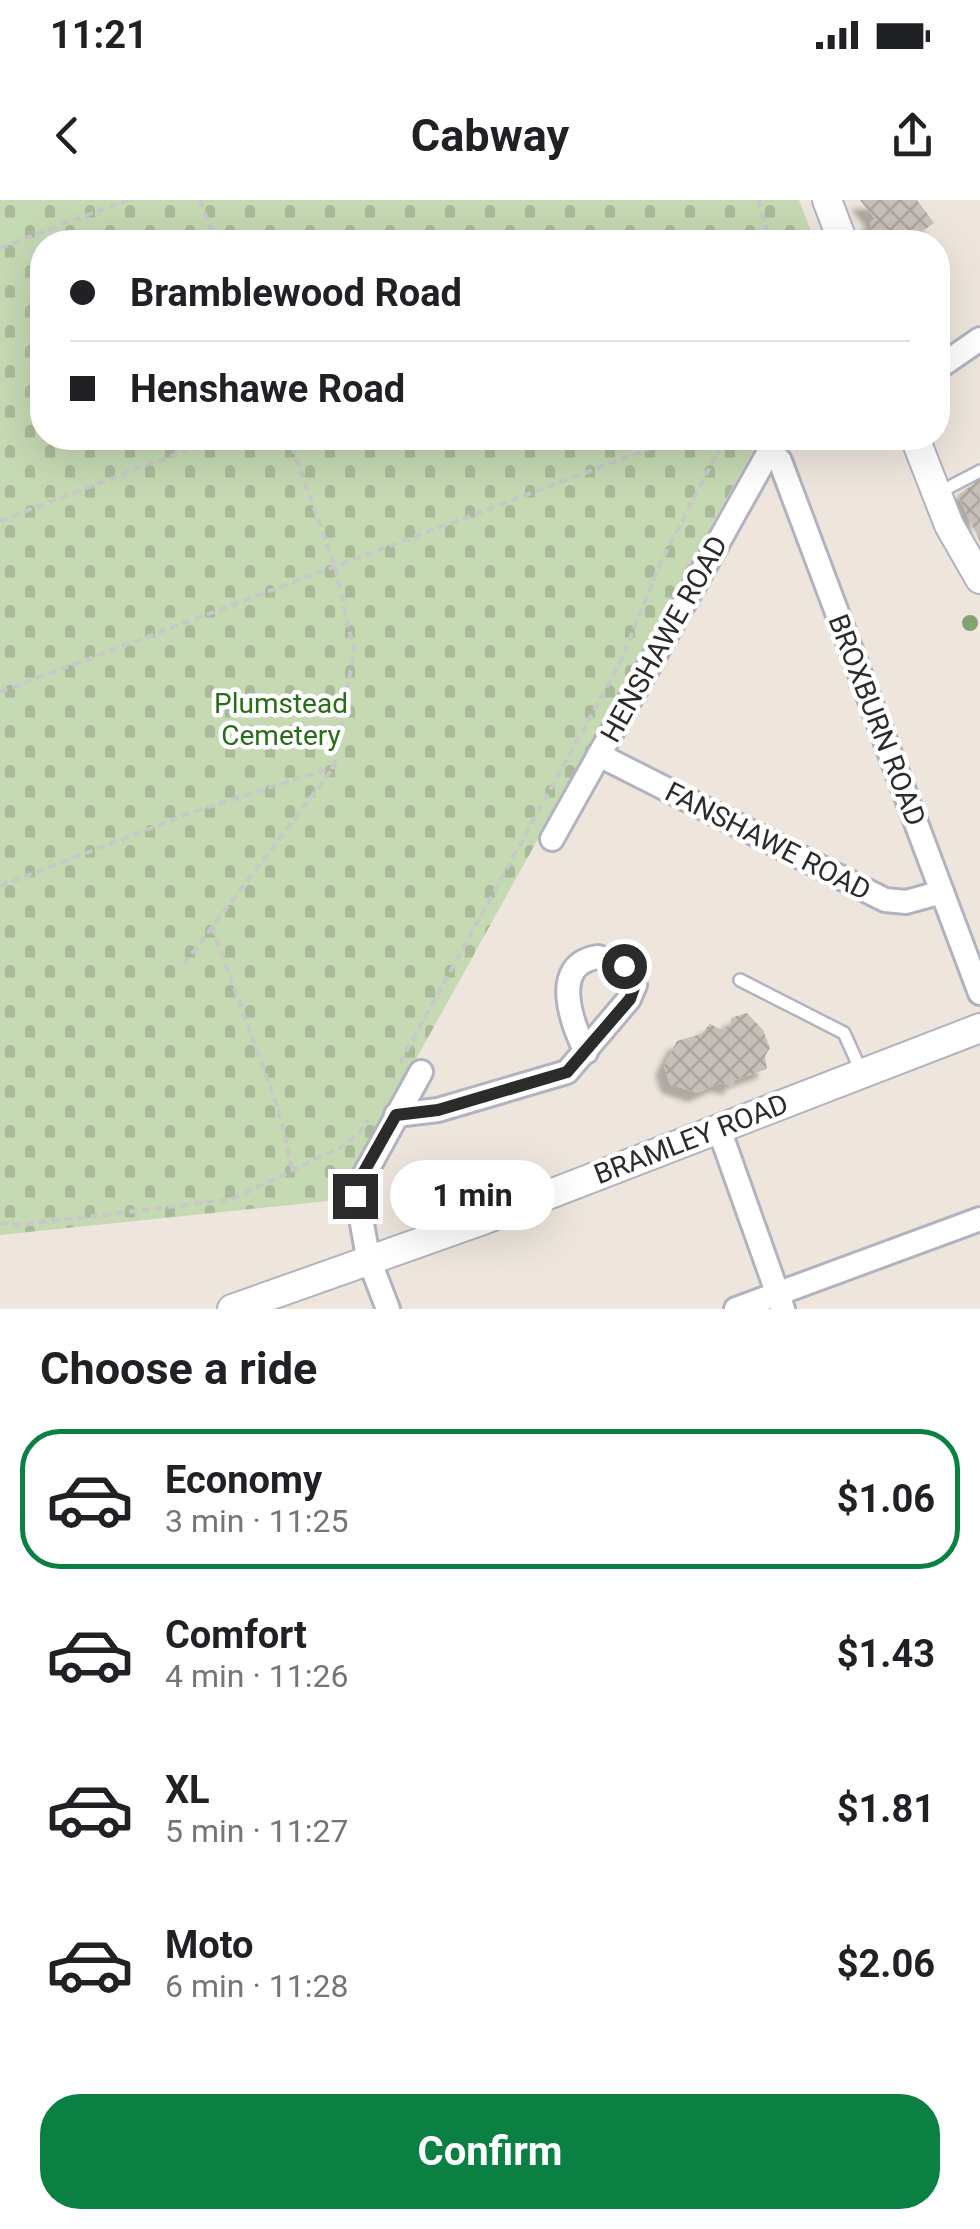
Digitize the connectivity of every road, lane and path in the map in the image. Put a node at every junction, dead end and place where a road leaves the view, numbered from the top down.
1 (126, 200) edge
2 (200, 200) edge
3 (758, 200) edge
4 (827, 200) edge
5 (47, 230) edge
6 (211, 230) edge
7 (769, 230) edge
8 (838, 230) edge
9 (30, 237) edge
10 (0, 248) edge
11 (980, 339) edge
12 (950, 360) edge
13 (186, 450) edge
14 (293, 450) edge
15 (646, 450) edge
16 (719, 450) edge
17 (770, 450) edge
18 (775, 450) edge
19 (920, 450) edge
20 (980, 472) edge
21 (936, 494) junction
22 (0, 521) edge
23 (335, 567) junction
24 (980, 579) edge
25 (0, 692) edge
26 (599, 754) junction
27 (334, 767) junction
28 (552, 840) dead end
29 (0, 886) edge
30 (942, 892) junction
31 (212, 927) junction
32 (184, 964) dead end
33 (740, 980) dead end
34 (980, 993) edge
35 (980, 1028) edge
36 (586, 1052) dead end
37 (398, 1066) dead end
38 (421, 1072) dead end
39 (862, 1073) junction
40 (396, 1115) junction
41 (370, 1116) dead end
42 (719, 1128) junction
43 (292, 1169) junction
44 (980, 1218) edge
45 (0, 1223) edge
46 (368, 1258) junction
47 (781, 1301) edge
48 (232, 1309) edge
49 (388, 1309) edge
50 (736, 1309) edge

1 - 5 path
2 - 6 path
3 - 7 path
4 - 8 street
9 - 10 path
11 - 12 street
13 - 22 path
14 - 23 path
15 - 23 path
16 - 37 path
17 - 26 street, HENSHAWE ROAD
18 - 30 street, BROXBURN ROAD
19 - 21 street
20 - 21 lane
21 - 24 street
23 - 25 path
23 - 27 path
26 - 28 street, HENSHAWE ROAD
26 - 30 street, FANSHAWE ROAD
27 - 29 path
27 - 31 path
30 - 34 street, BROXBURN ROAD
31 - 32 path
31 - 43 path
33 - 39 lane
35 - 39 street, BRAMLEY ROAD
36 - 40 street
38 - 40 street
39 - 42 street, BRAMLEY ROAD
40 - 46 street
41 - 43 path
42 - 46 street, BRAMLEY ROAD
42 - 47 street
43 - 45 path
44 - 47 street
46 - 48 street, BRAMLEY ROAD
46 - 49 street
47 - 50 street

